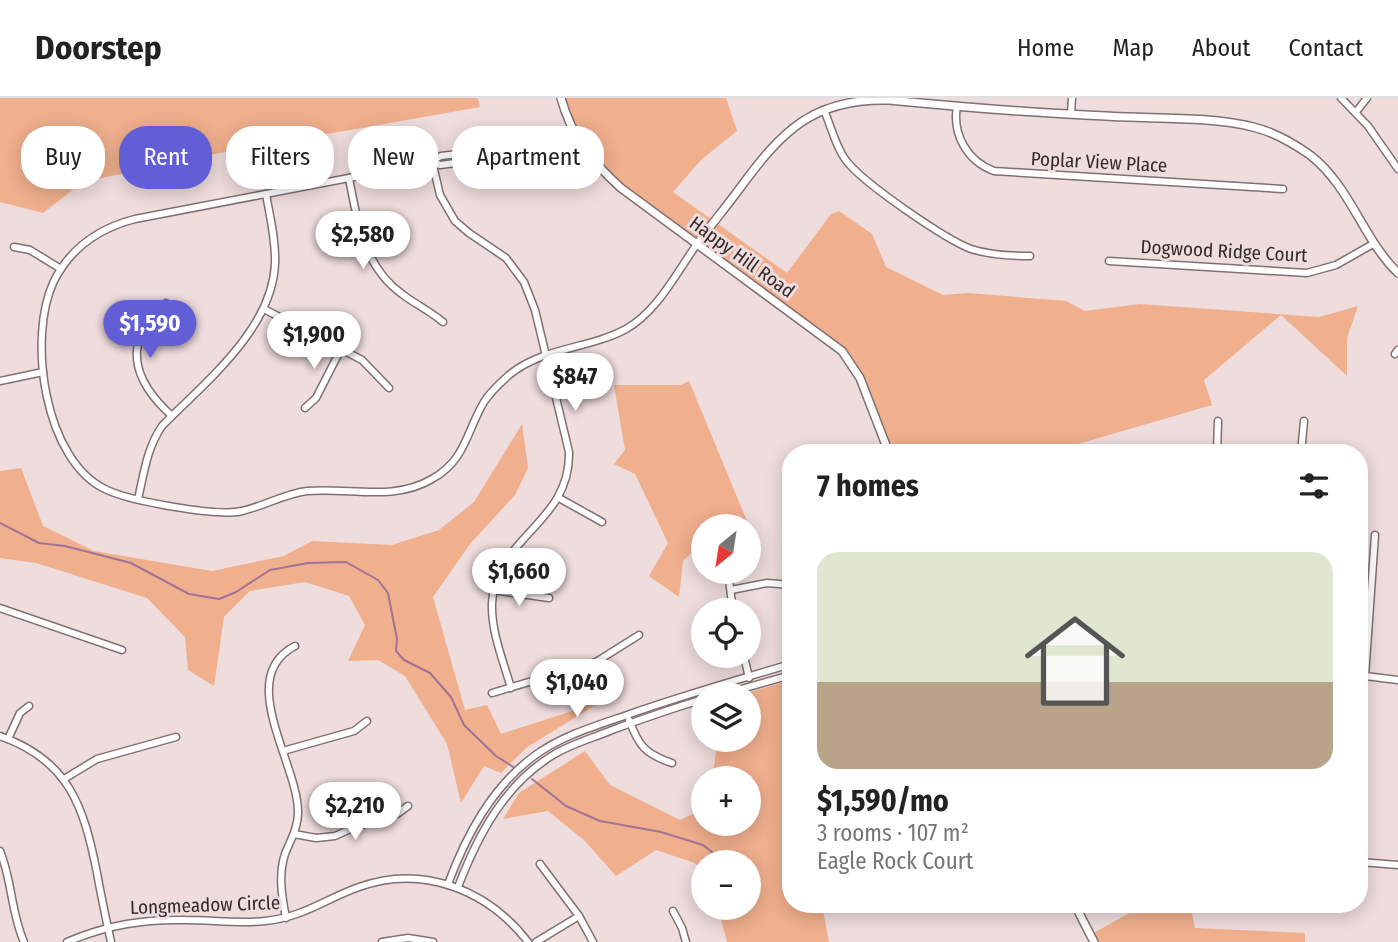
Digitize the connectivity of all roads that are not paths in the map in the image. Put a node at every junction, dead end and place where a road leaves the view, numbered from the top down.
1 (561, 98) edge
2 (1072, 98) edge
3 (1340, 98) edge
4 (1367, 98) edge
5 (957, 106) junction
6 (824, 110) junction
7 (1356, 112) junction
8 (1071, 114) junction
9 (572, 126) edge
10 (1398, 169) edge
11 (604, 172) edge
12 (348, 178) edge
13 (438, 186) edge
14 (351, 189) edge
15 (1283, 189) dead end
16 (266, 194) junction
17 (697, 244) junction
18 (1373, 244) junction
19 (14, 247) dead end
20 (1030, 256) dead end
21 (1109, 261) dead end
22 (61, 269) junction
23 (1398, 273) edge
24 (166, 303) dead end
25 (264, 309) junction
26 (443, 322) dead end
27 (341, 349) junction
28 (545, 355) junction
29 (43, 372) junction
30 (0, 381) edge
31 (389, 388) dead end
32 (305, 408) dead end
33 (172, 416) junction
34 (1218, 421) dead end
35 (1304, 421) dead end
36 (886, 444) edge
37 (1217, 444) edge
38 (1302, 444) edge
39 (559, 498) junction
40 (138, 499) junction
41 (602, 522) dead end
42 (1375, 535) dead end
43 (730, 584) edge
44 (782, 584) edge
45 (493, 590) junction
46 (731, 590) junction
47 (549, 598) dead end
48 (732, 598) edge
49 (0, 608) edge
50 (1368, 634) edge
51 (639, 635) dead end
52 (295, 646) dead end
53 (122, 650) dead end
54 (782, 667) edge
55 (747, 668) edge
56 (749, 676) junction
57 (1368, 676) edge
58 (782, 678) edge
59 (1398, 680) edge
60 (751, 682) edge
61 (761, 683) edge
62 (511, 688) junction
63 (492, 693) dead end
64 (691, 703) edge
65 (30, 706) dead end
66 (627, 715) junction
67 (367, 721) dead end
68 (630, 723) junction
69 (0, 736) edge
70 (176, 737) dead end
71 (8, 739) junction
72 (283, 751) junction
73 (672, 763) dead end
74 (64, 779) junction
75 (408, 806) dead end
76 (294, 834) junction
77 (0, 851) edge
78 (1368, 863) edge
79 (540, 864) dead end
80 (1398, 865) edge
81 (447, 884) junction
82 (458, 887) junction
83 (673, 911) dead end
84 (1079, 913) edge
85 (579, 916) junction
86 (286, 918) junction
87 (108, 926) junction
88 (24, 942) edge
89 (67, 942) edge
90 (111, 942) edge
91 (382, 942) edge
92 (433, 942) edge
93 (528, 942) edge
94 (536, 942) edge
95 (593, 942) edge
96 (686, 942) edge
97 (1094, 942) edge

1 - 9 street, Happy Hill Road
2 - 8 street
3 - 7 street
4 - 7 street
5 - 6 street
5 - 8 street
5 - 15 street, Poplar View Place
6 - 17 street
6 - 20 street
7 - 10 street
8 - 18 street
11 - 17 street, Happy Hill Road
12 - 16 street
13 - 28 street
14 - 26 street
16 - 22 street
16 - 25 street
17 - 28 street
17 - 36 street, Happy Hill Road
18 - 21 street, Dogwood Ridge Court
18 - 23 street
19 - 22 street
22 - 29 street
24 - 33 street
25 - 27 street
25 - 33 street
27 - 31 street
27 - 32 street
28 - 39 street
28 - 40 street
29 - 30 street
29 - 40 street
33 - 40 street
34 - 37 street
35 - 38 street
39 - 41 street
39 - 45 street
42 - 50 street
43 - 46 street
44 - 46 street
45 - 47 street
45 - 62 street
46 - 48 street
49 - 53 street
51 - 62 street
52 - 72 street
54 - 56 street
55 - 56 street
56 - 60 street
56 - 66 street
57 - 59 street
58 - 61 street
62 - 63 street
64 - 68 street
65 - 71 street
66 - 68 street
66 - 81 street
67 - 72 street
68 - 73 street
68 - 82 street
69 - 71 street
70 - 74 street
71 - 74 street
72 - 76 street
74 - 87 street
75 - 76 street
76 - 86 street
77 - 88 street
78 - 80 street
79 - 85 street
81 - 82 street, Longmeadow Circle
81 - 86 street, Longmeadow Circle
82 - 93 street, Longmeadow Circle
83 - 96 street
84 - 97 street
85 - 94 street
85 - 95 street
86 - 87 street, Longmeadow Circle
87 - 89 street, Longmeadow Circle
87 - 90 street
91 - 92 street

